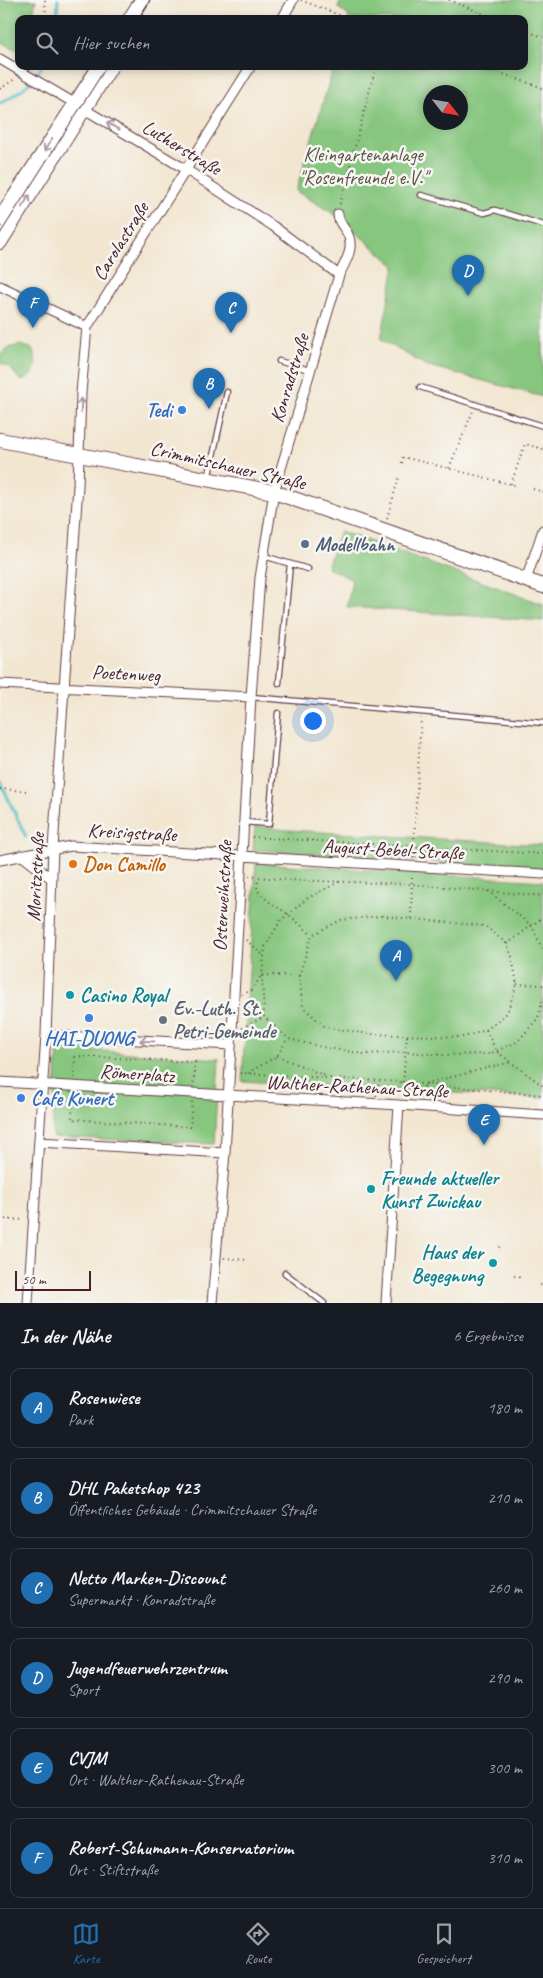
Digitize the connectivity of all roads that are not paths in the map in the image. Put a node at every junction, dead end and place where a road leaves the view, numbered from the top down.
1 (142, 0) edge
2 (153, 0) edge
3 (293, 0) edge
4 (133, 15) edge
5 (144, 15) edge
6 (284, 15) edge
7 (0, 59) edge
8 (15, 68) edge
9 (18, 70) edge
10 (98, 70) edge
11 (108, 70) edge
12 (249, 70) edge
13 (80, 107) junction
14 (185, 169) junction
15 (421, 195) dead end
16 (338, 214) road end
17 (0, 219) edge
18 (543, 225) edge
19 (0, 242) edge
20 (339, 275) junction
21 (0, 286) edge
22 (88, 327) junction
23 (279, 361) dead end
24 (309, 370) junction
25 (420, 387) dead end
26 (227, 392) dead end
27 (543, 426) edge
28 (0, 440) edge
29 (80, 454) junction
30 (208, 479) junction
31 (274, 492) junction
32 (543, 530) edge
33 (540, 547) edge
34 (264, 556) junction
35 (290, 564) junction
36 (308, 569) dead end
37 (526, 580) junction
38 (543, 586) edge
39 (279, 683) dead end
40 (0, 684) edge
41 (64, 687) junction
42 (251, 697) junction
43 (278, 713) dead end
44 (543, 722) edge
45 (244, 822) junction
46 (53, 848) junction
47 (21, 855) junction
48 (242, 857) junction
49 (0, 860) edge
50 (543, 874) edge
51 (52, 879) junction
52 (46, 1035) junction
53 (231, 1045) junction
54 (0, 1082) edge
55 (42, 1085) junction
56 (229, 1096) junction
57 (399, 1105) junction
58 (543, 1115) edge
59 (39, 1142) junction
60 (225, 1153) junction
61 (285, 1273) dead end
62 (28, 1303) edge
63 (212, 1303) edge
64 (324, 1303) edge
65 (386, 1303) edge

1 - 4 main road
2 - 5 main road
3 - 6 street
7 - 8 street, Lutherstraße
9 - 13 street, Lutherstraße
10 - 13 main road
11 - 13 main road
12 - 14 street, Carolastraße
14 -> 13 street, Lutherstraße
13 -> 17 main road
19 -> 13 main road
14 - 20 street, Lutherstraße
14 - 22 street, Carolastraße
15 - 18 lane
16 - 20 street, Konradstraße
20 - 24 street, Konradstraße
21 - 22 street
29 -> 22 street, Carolastraße
23 - 24 lane
24 - 31 street, Konradstraße
25 - 27 lane
26 - 30 lane
28 - 29 main road, Crimmitschauer Straße
29 - 30 main road, Crimmitschauer Straße
29 - 41 street, Moritzstraße
30 - 31 main road, Crimmitschauer Straße
31 - 34 street, Osterweihstraße
31 - 37 main road, Crimmitschauer Straße
32 - 33 street
33 - 37 street
34 - 35 lane
34 - 42 street, Osterweihstraße
35 - 36 lane
35 - 39 lane
37 - 38 main road, Crimmitschauer Straße
40 - 41 street, Poetenweg
41 - 42 street, Poetenweg
41 - 46 street, Moritzstraße
42 - 44 lane
42 - 45 street, Osterweihstraße
43 - 45 lane
45 - 48 street, Osterweihstraße
46 - 47 street, Kreisigstraße
46 - 48 street, Kreisigstraße
46 - 51 street, Moritzstraße
47 - 49 street, Kreisigstraße
47 - 51 street
48 - 50 street, August-Bebel-Straße
48 - 53 street, Osterweihstraße
51 - 52 street, Moritzstraße
53 -> 52 street, Römerplatz
52 - 55 street, Moritzstraße
53 - 56 street, Osterweihstraße
54 - 55 street, Römerplatz
55 - 56 street, Römerplatz
55 - 59 street, Moritzstraße
56 - 57 street, Walther-Rathenau-Straße
56 - 60 street, Osterweihstraße
57 - 58 street, Walther-Rathenau-Straße
57 - 65 street
59 - 60 street
59 - 62 street, Moritzstraße
60 - 63 street, Osterweihstraße
61 - 64 lane

